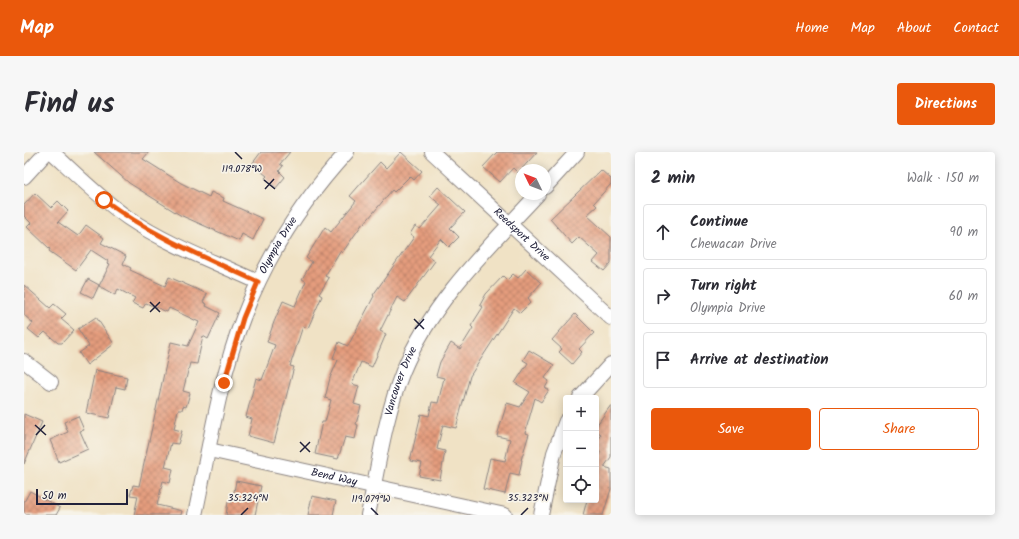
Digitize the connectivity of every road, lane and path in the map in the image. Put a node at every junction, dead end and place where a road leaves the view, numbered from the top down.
1 (47, 152) edge
2 (52, 152) edge
3 (347, 152) edge
4 (432, 152) edge
5 (577, 152) edge
6 (24, 177) edge
7 (551, 180) edge
8 (532, 200) edge
9 (510, 224) junction
10 (258, 282) junction
11 (611, 318) edge
12 (24, 361) edge
13 (611, 364) edge
14 (51, 382) dead end
15 (583, 395) edge
16 (563, 430) edge
17 (209, 450) junction
18 (374, 486) junction
19 (195, 515) edge
20 (368, 515) edge
21 (505, 515) edge
22 (541, 515) edge

1 - 6 street
2 - 10 street
3 - 10 street, Olympia Drive
4 - 9 street, Reedsport Drive
5 - 7 street
8 - 9 street, Vancouver Drive
9 - 11 street, Reedsport Drive
9 - 18 street, Vancouver Drive
10 - 17 street, Olympia Drive
12 - 14 street
13 - 15 street
16 - 22 street
17 - 18 street, Bend Way
17 - 19 street, Olympia Drive
18 - 20 street, Vancouver Drive
18 - 21 street, Bend Way

